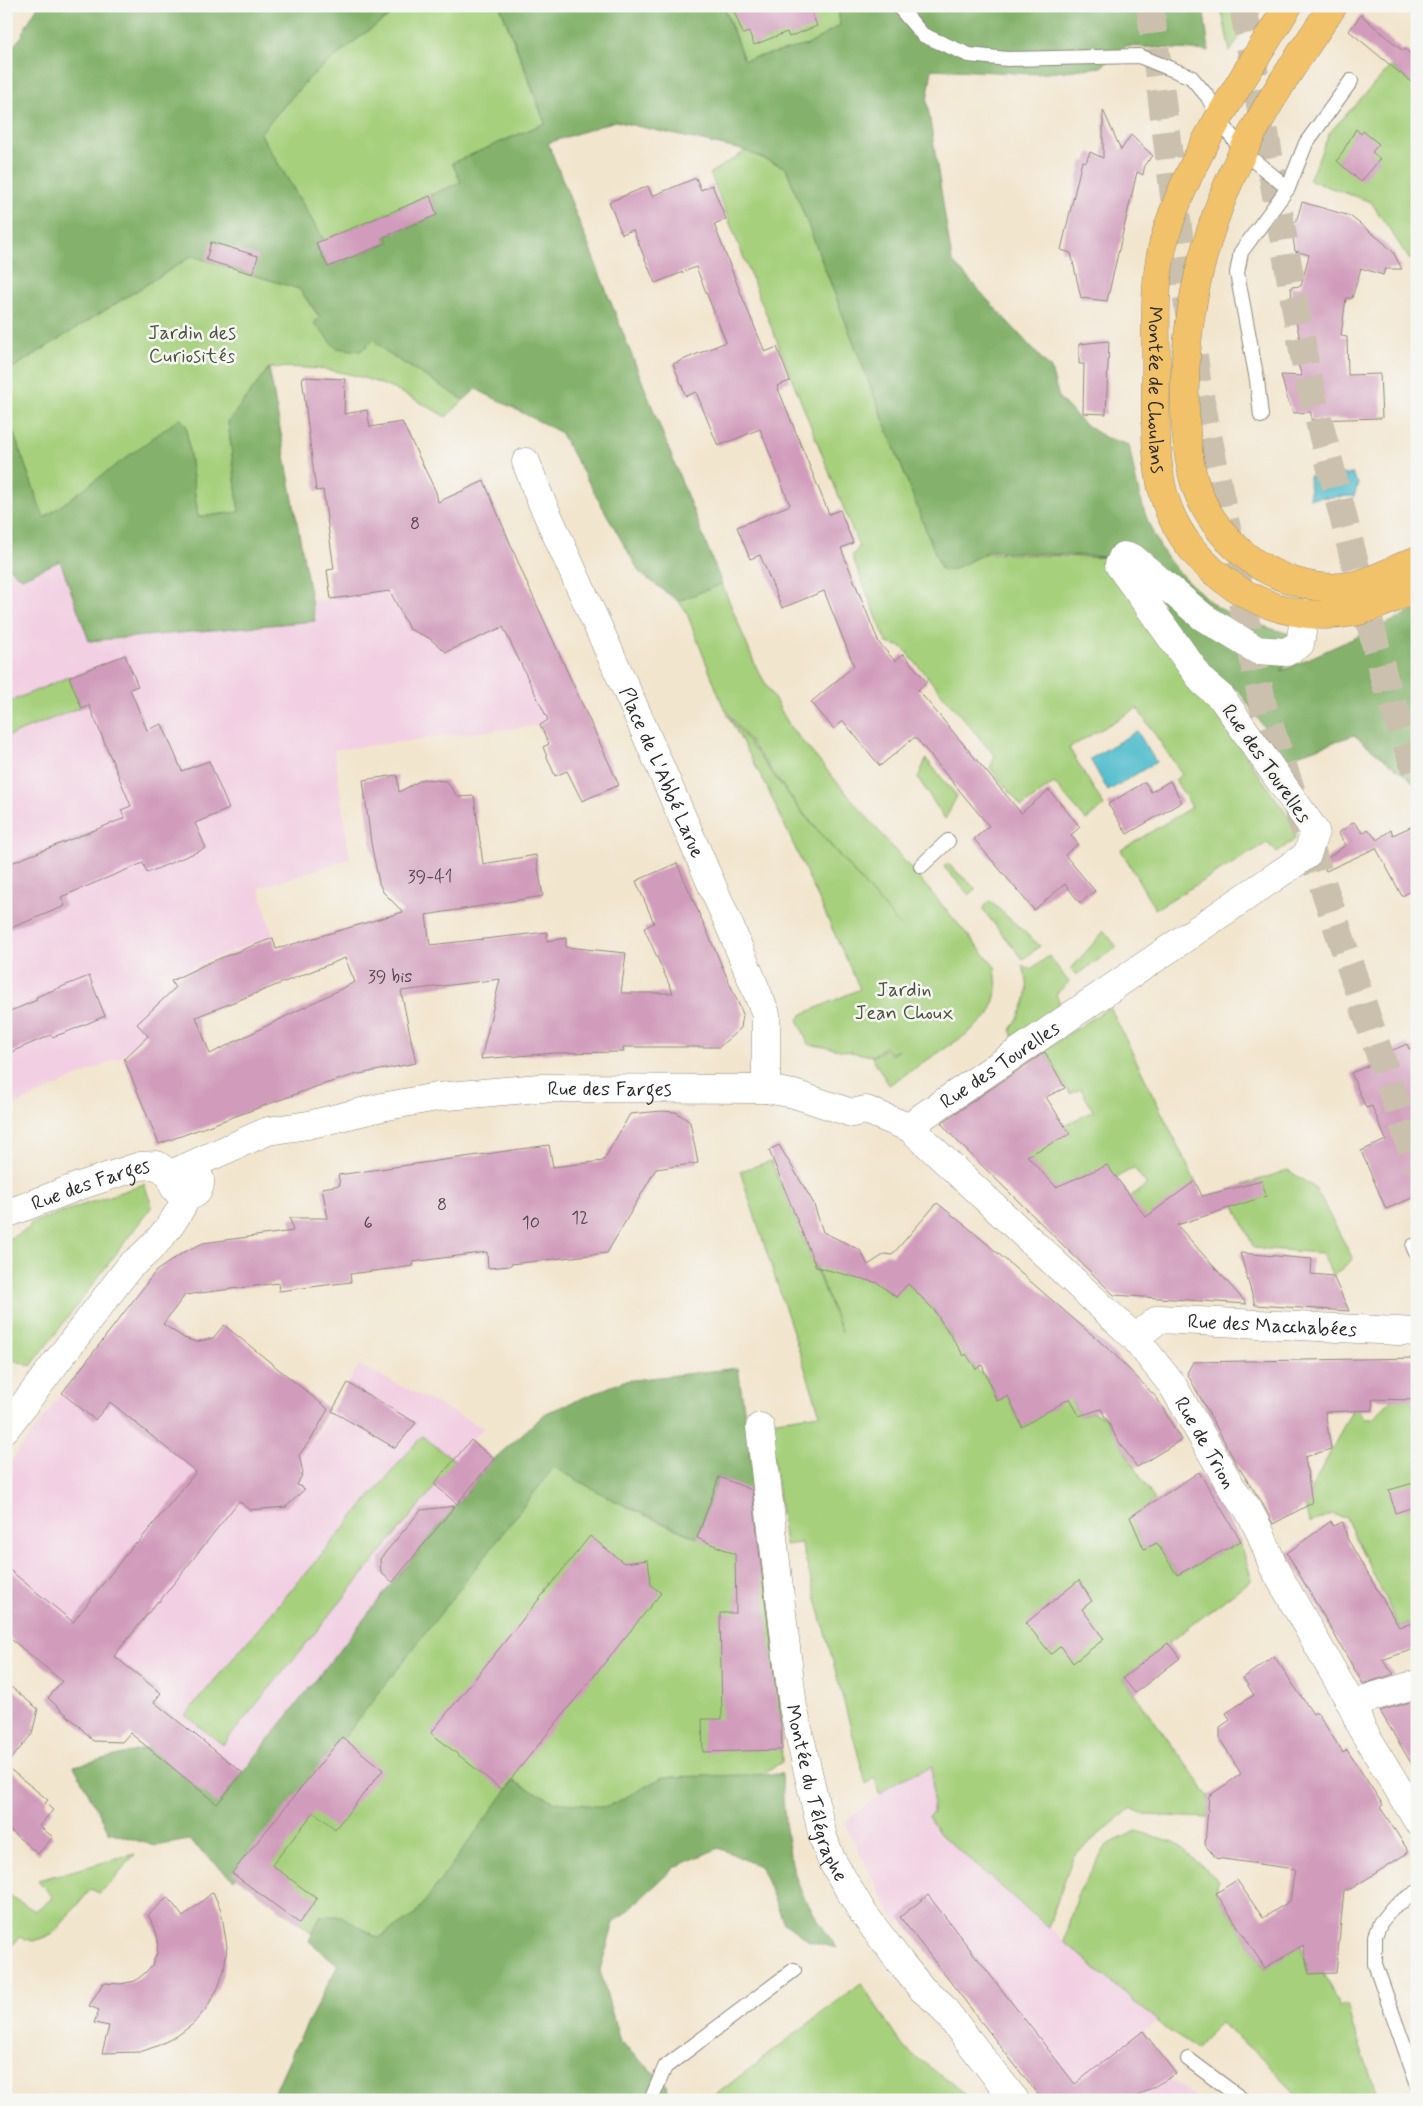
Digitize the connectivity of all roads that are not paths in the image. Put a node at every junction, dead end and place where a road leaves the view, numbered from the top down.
1 (898, 6) edge
2 (1288, 6) edge
3 (1333, 6) edge
4 (1351, 80) dead end
5 (1219, 119) junction
6 (1243, 152) junction
7 (1288, 188) junction
8 (1261, 416) dead end
9 (526, 462) dead end
10 (1417, 560) edge
11 (1417, 588) edge
12 (1305, 613) junction
13 (948, 841) dead end
14 (921, 866) dead end
15 (766, 1090) junction
16 (910, 1128) junction
17 (184, 1182) junction
18 (6, 1214) edge
19 (1417, 1332) edge
20 (1135, 1338) junction
21 (760, 1426) dead end
22 (6, 1428) edge
23 (1417, 1684) edge
24 (1353, 1707) junction
25 (1417, 1820) edge
26 (1417, 1892) edge
27 (794, 1970) dead end
28 (1188, 2059) dead end
29 (1417, 2082) edge
30 (651, 2100) edge
31 (1015, 2100) edge
32 (1243, 2100) edge

1 - 5 lane
2 - 5 main road, Montée de Choulans
3 - 6 main road, Montée de Choulans
4 - 7 lane
5 - 6 lane
5 - 12 main road, Montée de Choulans
6 - 7 lane
6 - 10 main road, Montée de Choulans
7 - 8 lane
9 - 15 street, Place de L'Abbé Larue
11 - 12 main road, Montée de Choulans
12 - 16 street, Rue des Tourelles
13 - 14 lane
15 - 16 street, Rue des Farges
15 - 17 street, Rue des Farges
16 - 20 street, Rue de Trion
17 - 18 street, Rue des Farges
17 - 22 street
19 - 20 street, Rue des Macchabées
20 - 24 street, Rue de Trion
21 - 31 street, Montée du Télégraphe
23 - 24 street
24 - 25 street, Rue de Trion
26 - 29 lane
27 - 30 lane
28 - 32 lane

